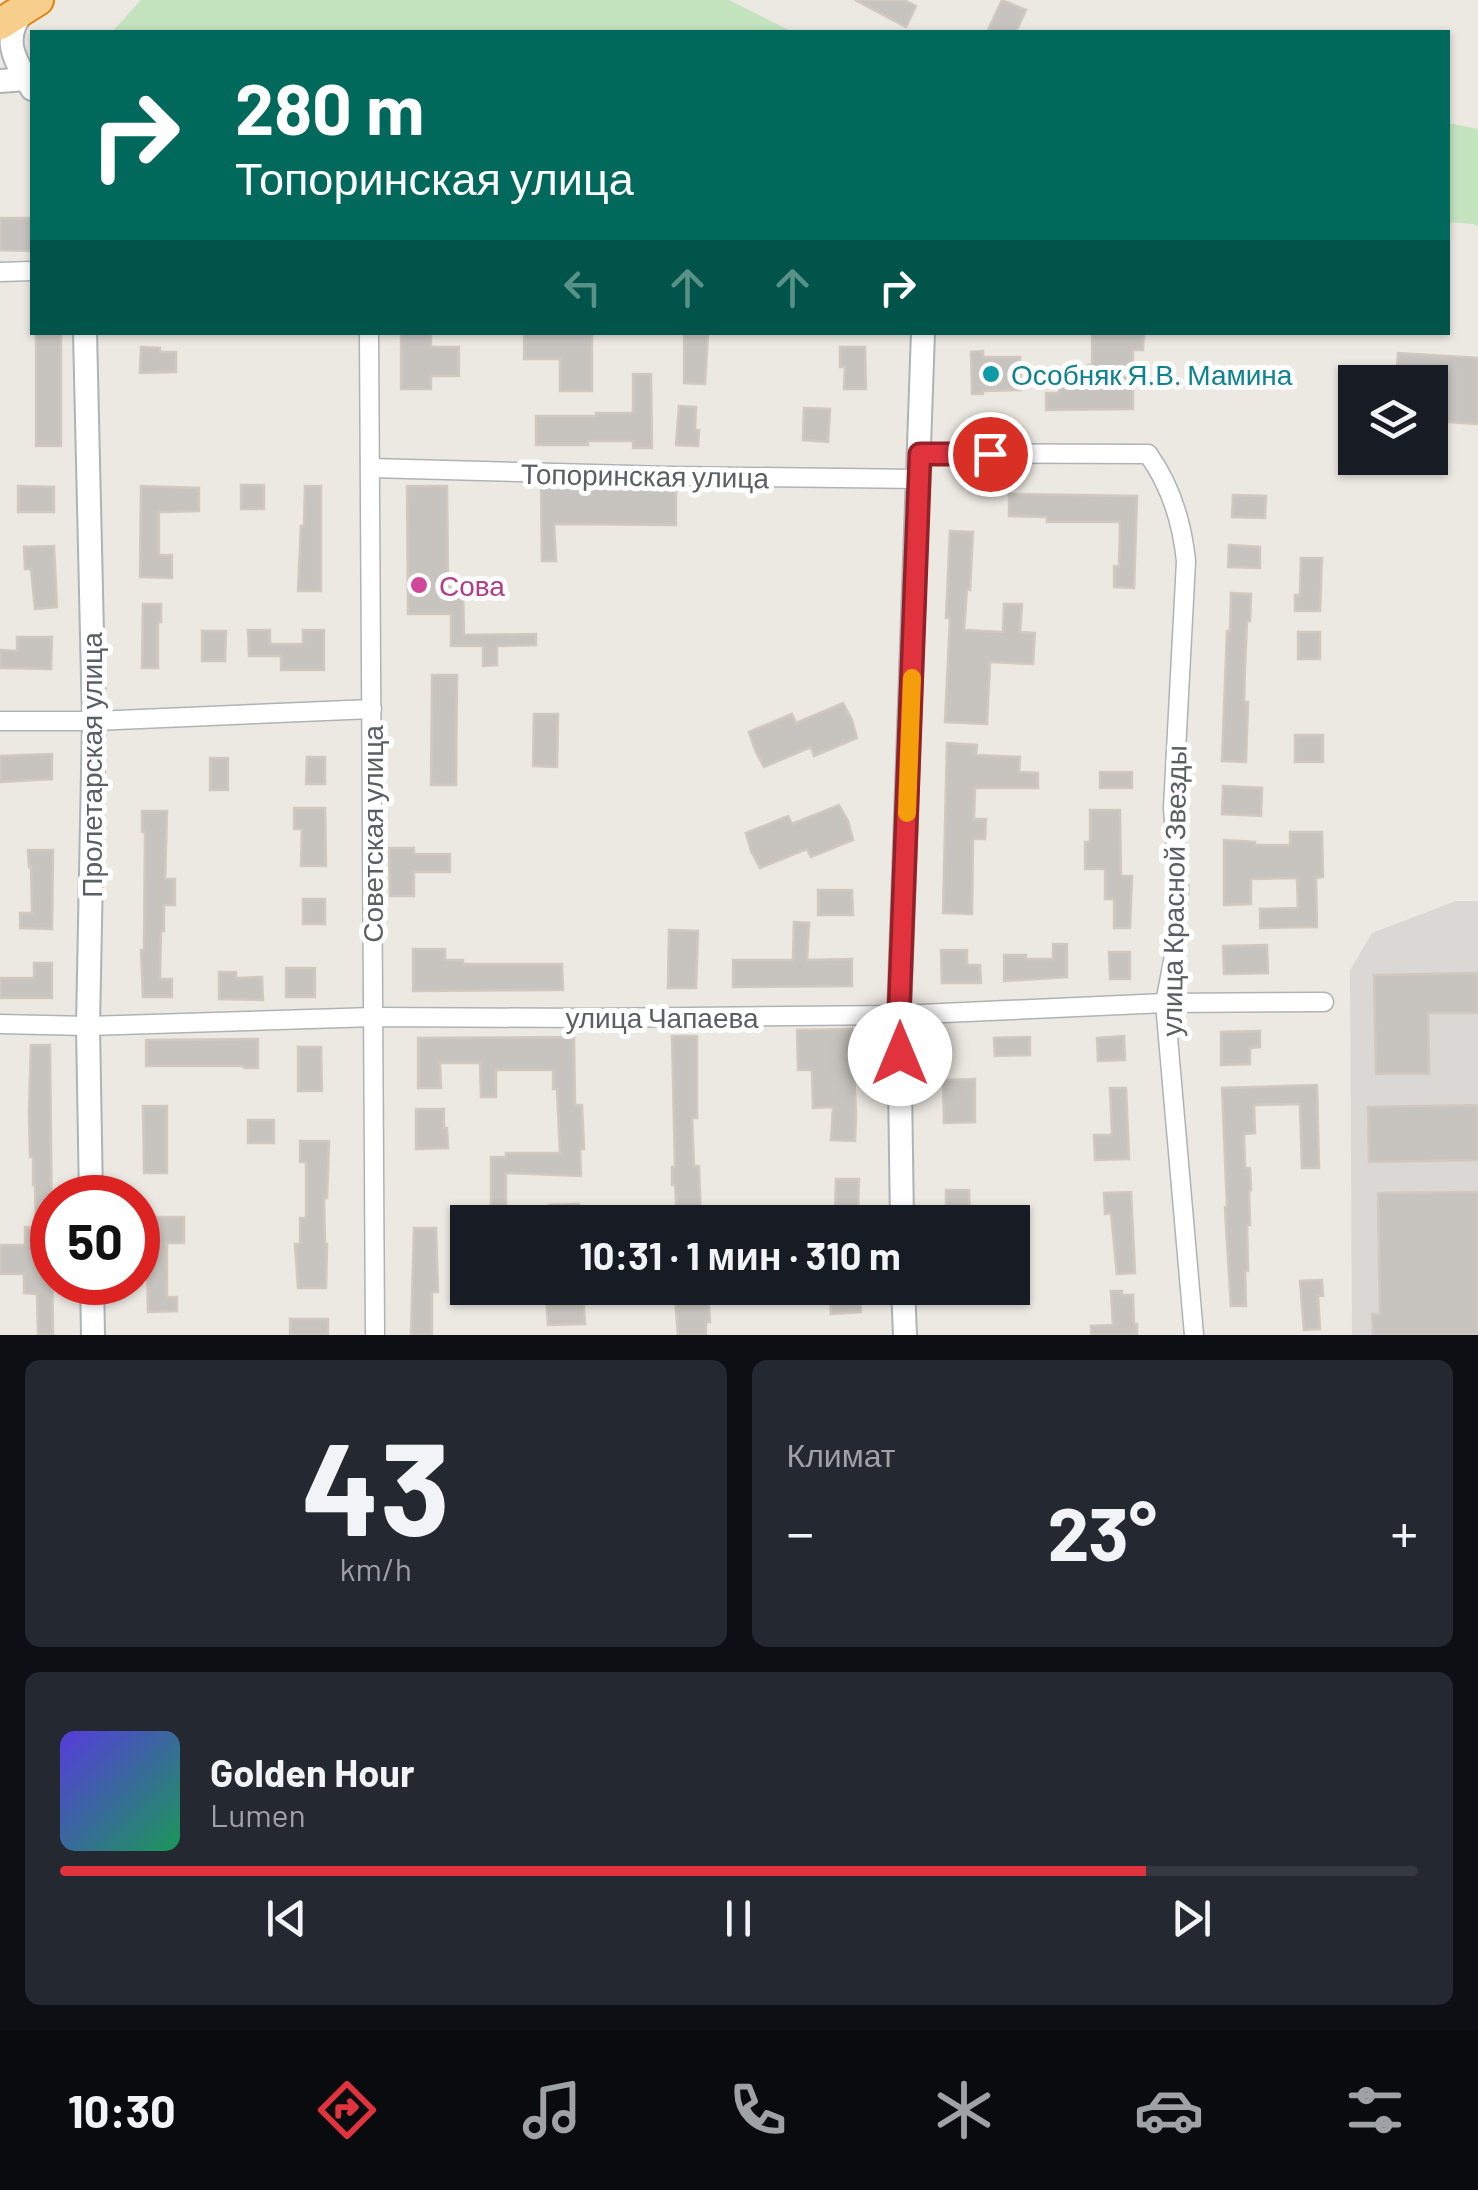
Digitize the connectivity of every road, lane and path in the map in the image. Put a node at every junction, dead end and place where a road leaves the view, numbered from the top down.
1 (33, 4) edge
2 (0, 24) edge
3 (0, 81) edge
4 (30, 84) edge
5 (30, 271) edge
6 (0, 272) edge
7 (85, 335) edge
8 (370, 335) edge
9 (923, 335) edge
10 (920, 454) junction
11 (371, 468) junction
12 (919, 479) junction
13 (372, 708) junction
14 (0, 720) edge
15 (94, 721) junction
16 (1324, 1002) dead end
17 (1165, 1003) junction
18 (899, 1015) junction
19 (374, 1016) junction
20 (0, 1024) edge
21 (88, 1026) junction
22 (91, 1175) edge
23 (902, 1205) edge
24 (92, 1305) edge
25 (904, 1305) edge
26 (93, 1335) edge
27 (375, 1335) edge
28 (906, 1335) edge
29 (1194, 1335) edge

1 - 2 highway
1 - 4 main road
3 - 4 main road
5 - 6 street
7 - 15 main road, Пролетарская улица
8 - 11 street, Советская улица
9 - 10 main road
10 - 12 main road
10 - 17 street, улица Красной Звезды
11 - 12 street, Топоринская улица
11 - 13 street, Советская улица
12 - 18 main road
13 - 15 street
13 - 19 street, Советская улица
14 - 15 street
15 - 21 main road, Пролетарская улица
16 - 17 street, улица Чапаева
17 - 18 street, улица Чапаева
17 - 29 street, улица Красной Звезды
18 - 19 street, улица Чапаева
18 - 23 main road
19 - 21 street, улица Чапаева
19 - 27 street, Советская улица
20 - 21 street, улица Чапаева
21 - 22 main road, Пролетарская улица
24 - 26 main road
25 - 28 main road

